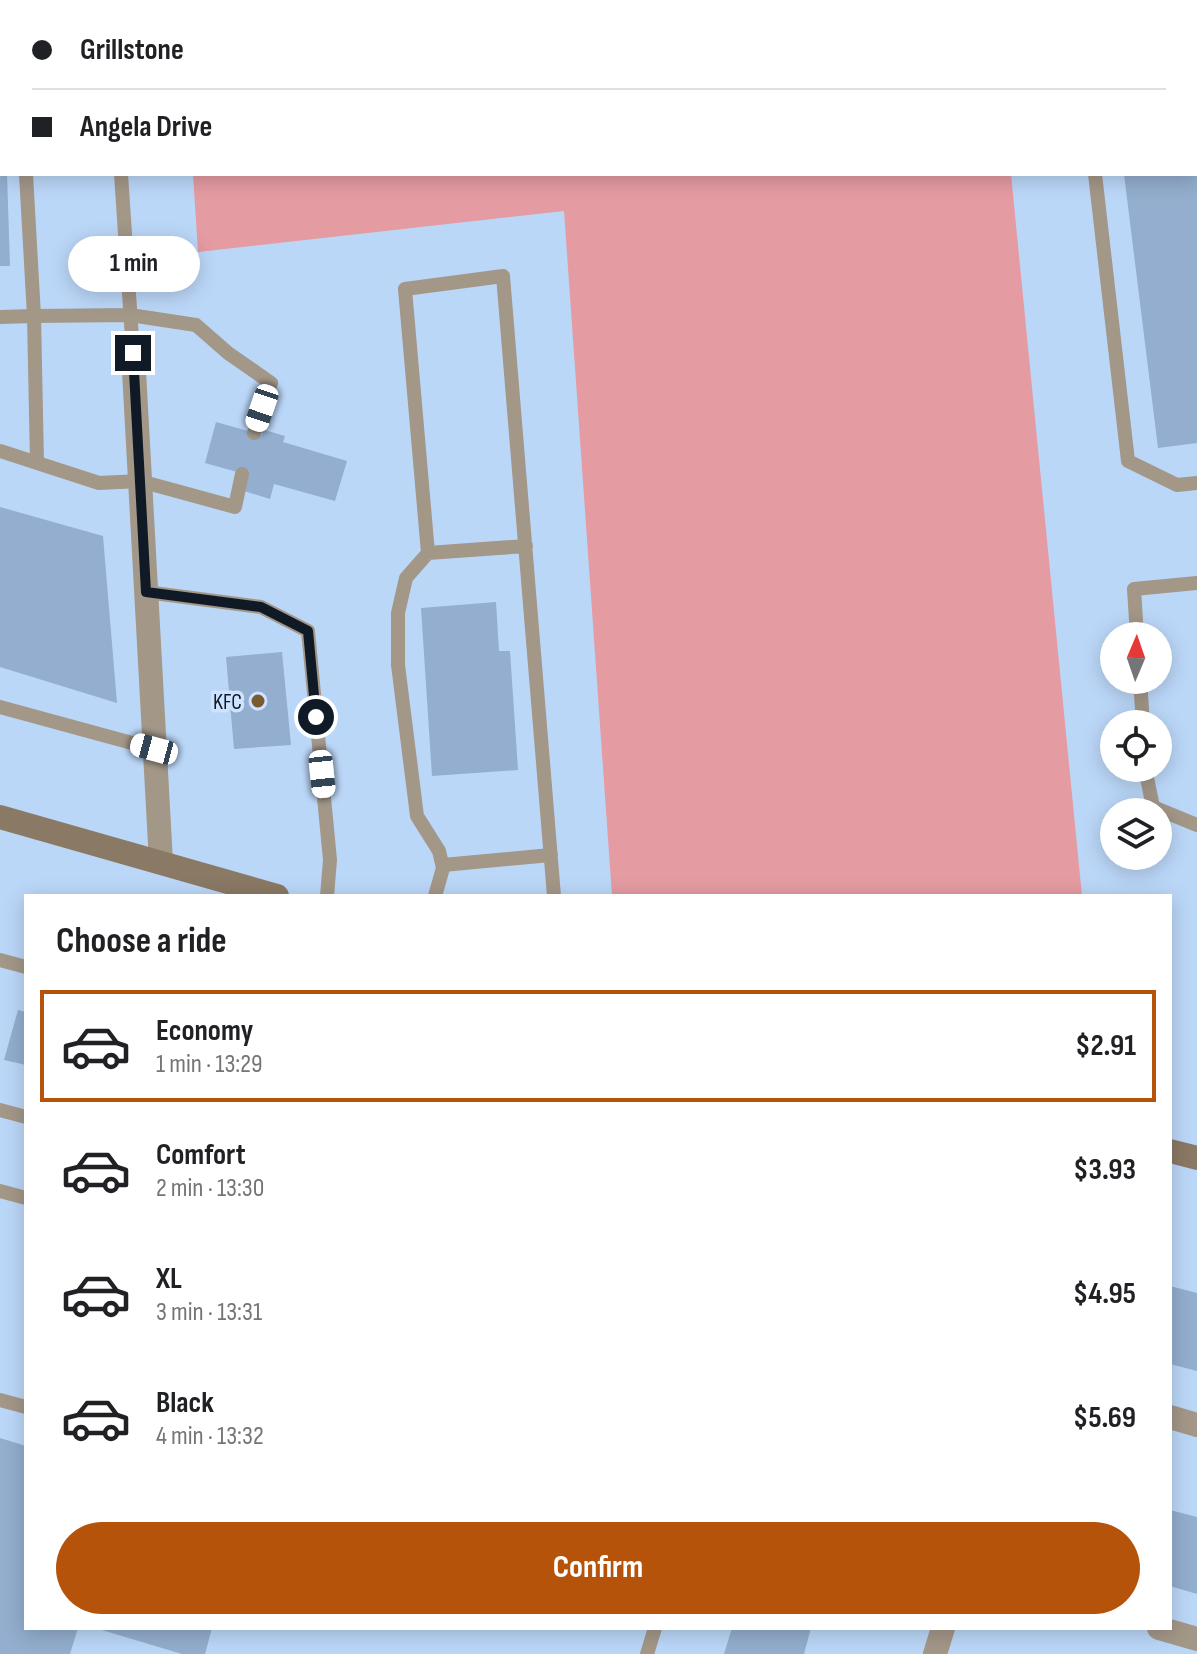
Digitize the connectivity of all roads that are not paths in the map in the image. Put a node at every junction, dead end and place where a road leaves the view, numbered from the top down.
1 (26, 176) edge
2 (121, 176) edge
3 (1095, 176) edge
4 (130, 315) junction
5 (34, 316) junction
6 (0, 317) edge
7 (133, 353) joint
8 (254, 433) dead end
9 (0, 451) edge
10 (37, 463) junction
11 (242, 474) dead end
12 (140, 481) junction
13 (1197, 483) edge
14 (526, 546) junction
15 (428, 553) junction
16 (1197, 583) edge
17 (146, 592) junction
18 (1136, 622) edge
19 (0, 707) edge
20 (154, 749) junction
21 (1148, 782) edge
22 (0, 817) edge
23 (1197, 825) edge
24 (551, 855) junction
25 (161, 862) junction
26 (443, 865) junction
27 (270, 894) edge
28 (327, 894) edge
29 (436, 894) edge
30 (554, 894) edge
31 (0, 960) edge
32 (24, 966) edge
33 (0, 1110) edge
34 (24, 1116) edge
35 (1172, 1152) edge
36 (1197, 1158) edge
37 (0, 1191) edge
38 (24, 1197) edge
39 (0, 1400) edge
40 (24, 1406) edge
41 (1172, 1418) edge
42 (1197, 1425) edge
43 (654, 1630) edge
44 (942, 1630) edge
45 (1166, 1630) edge
46 (1197, 1639) edge
47 (647, 1654) edge
48 (935, 1654) edge

1 - 5 lane
2 - 4 lane
3 - 13 lane
4 - 5 lane
4 - 7 lane
4 - 8 lane
5 - 6 lane
5 - 10 lane
7 - 12 street
9 - 10 lane
10 - 12 lane
11 - 12 lane
12 - 17 street
14 - 15 lane
14 - 15 lane
14 - 24 lane
15 - 26 lane
16 - 18 lane
17 - 20 street
17 - 28 lane
19 - 20 lane
20 - 25 street
21 - 23 lane
22 - 25 main road
24 - 26 lane
24 - 30 lane
25 - 27 main road
26 - 29 lane
31 - 32 lane
33 - 34 lane
35 - 36 main road
37 - 38 lane
39 - 40 lane
41 - 42 street
43 - 47 lane
44 - 48 street
45 - 46 street

